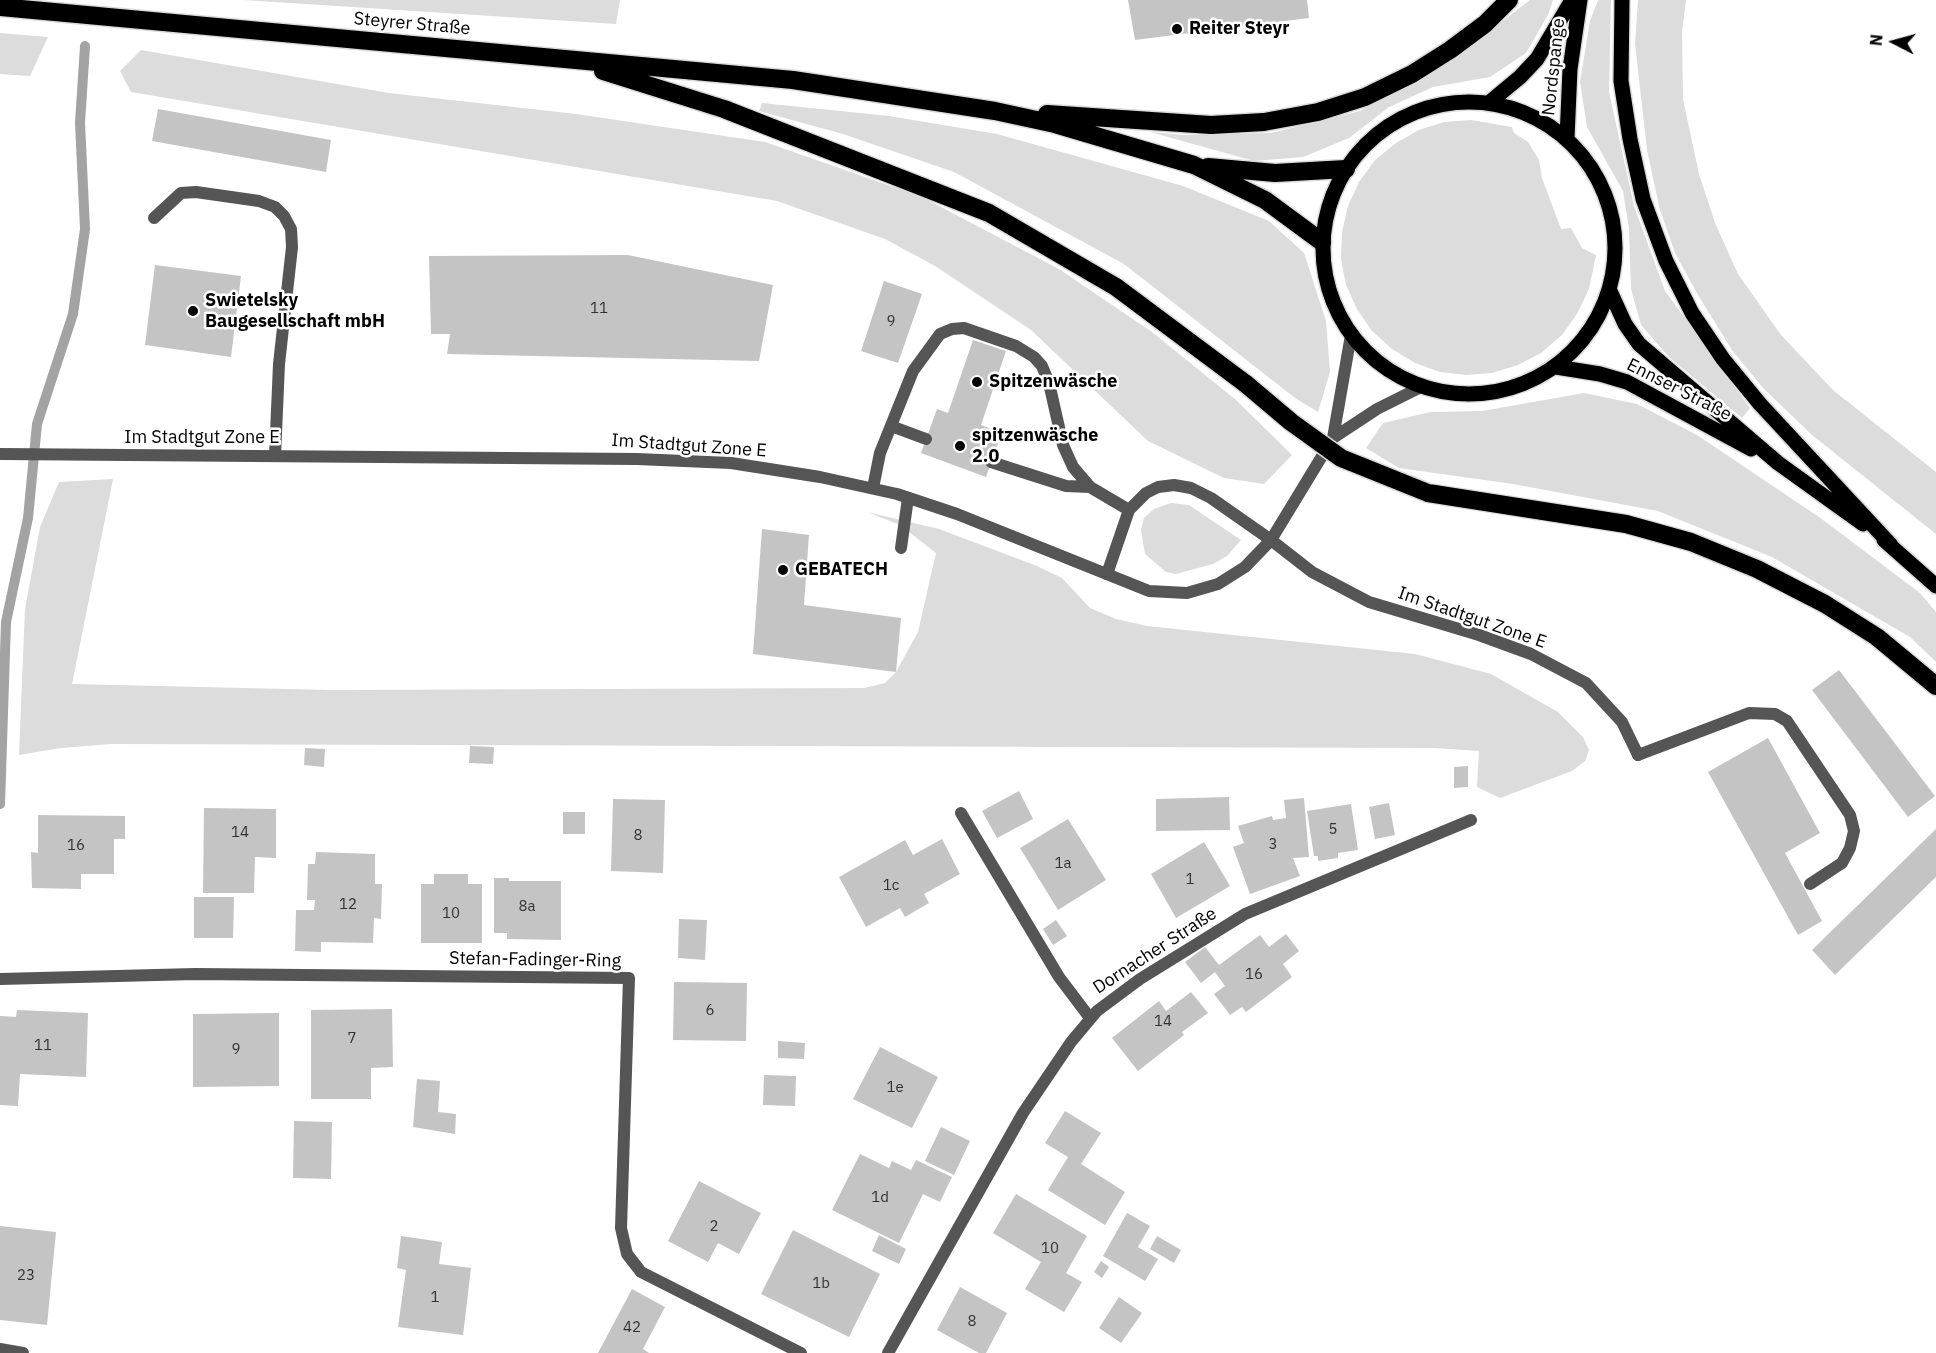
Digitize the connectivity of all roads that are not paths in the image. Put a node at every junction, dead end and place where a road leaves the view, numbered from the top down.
1 (1509, 0) edge
2 (1572, 0) edge
3 (1580, 0) edge
4 (1622, 0) edge
5 (0, 7) edge
6 (569, 60) junction
7 (1490, 102) junction
8 (995, 111) junction
9 (1567, 138) junction
10 (1194, 165) junction
11 (1346, 169) junction
12 (154, 218) dead end
13 (1322, 242) junction
14 (1610, 291) junction
15 (1351, 335) junction
16 (1556, 367) junction
17 (1421, 387) junction
18 (891, 426) junction
19 (1334, 438) junction
20 (926, 439) dead end
21 (0, 454) edge
22 (275, 456) junction
23 (991, 462) dead end
24 (1778, 463) junction
25 (1090, 487) junction
26 (873, 488) junction
27 (908, 498) junction
28 (1129, 510) junction
29 (1271, 540) junction
30 (1891, 545) junction
31 (901, 548) dead end
32 (1107, 574) junction
33 (1936, 586) edge
34 (1936, 686) edge
35 (961, 813) dead end
36 (1471, 820) dead end
37 (1810, 884) dead end
38 (0, 979) edge
39 (1090, 1018) junction
40 (0, 1349) edge
41 (23, 1353) edge
42 (801, 1353) edge
43 (888, 1353) edge

1 - 8 highway
2 - 7 main road, Nordspange
3 - 9 main road, Nordspange
4 - 30 main road
5 - 6 highway, Steyrer Straße
6 - 8 highway
6 - 34 highway, bridge
7 - 9 main road
7 - 11 main road
8 - 10 highway
9 - 14 main road
10 - 11 highway
10 - 13 highway
11 - 13 main road
12 - 22 street
13 - 15 main road
14 - 16 main road
14 - 24 main road, Ennser Straße
15 - 17 main road
15 - 19 street, Im Stadtgut Zone E
16 - 17 main road
16 - 24 main road, Ennser Straße
17 - 19 street, Im Stadtgut Zone E
18 - 20 street
18 - 25 street
18 - 26 street
19 - 29 street, Im Stadtgut Zone E
21 - 22 street, Im Stadtgut Zone E
22 - 26 street, Im Stadtgut Zone E
23 - 25 street
24 - 30 main road, Ennser Straße
25 - 28 street
26 - 27 street, Im Stadtgut Zone E
27 - 31 street
27 - 32 street, Im Stadtgut Zone E
28 - 29 street
28 - 32 street
29 - 32 street, Im Stadtgut Zone E
29 - 37 street, Im Stadtgut Zone E
30 - 33 main road, Ennser Straße
35 - 39 street
36 - 39 street, Dornacher Straße
38 - 42 street, Stefan-Fadinger-Ring
39 - 43 street, Dornacher Straße
40 - 41 street

